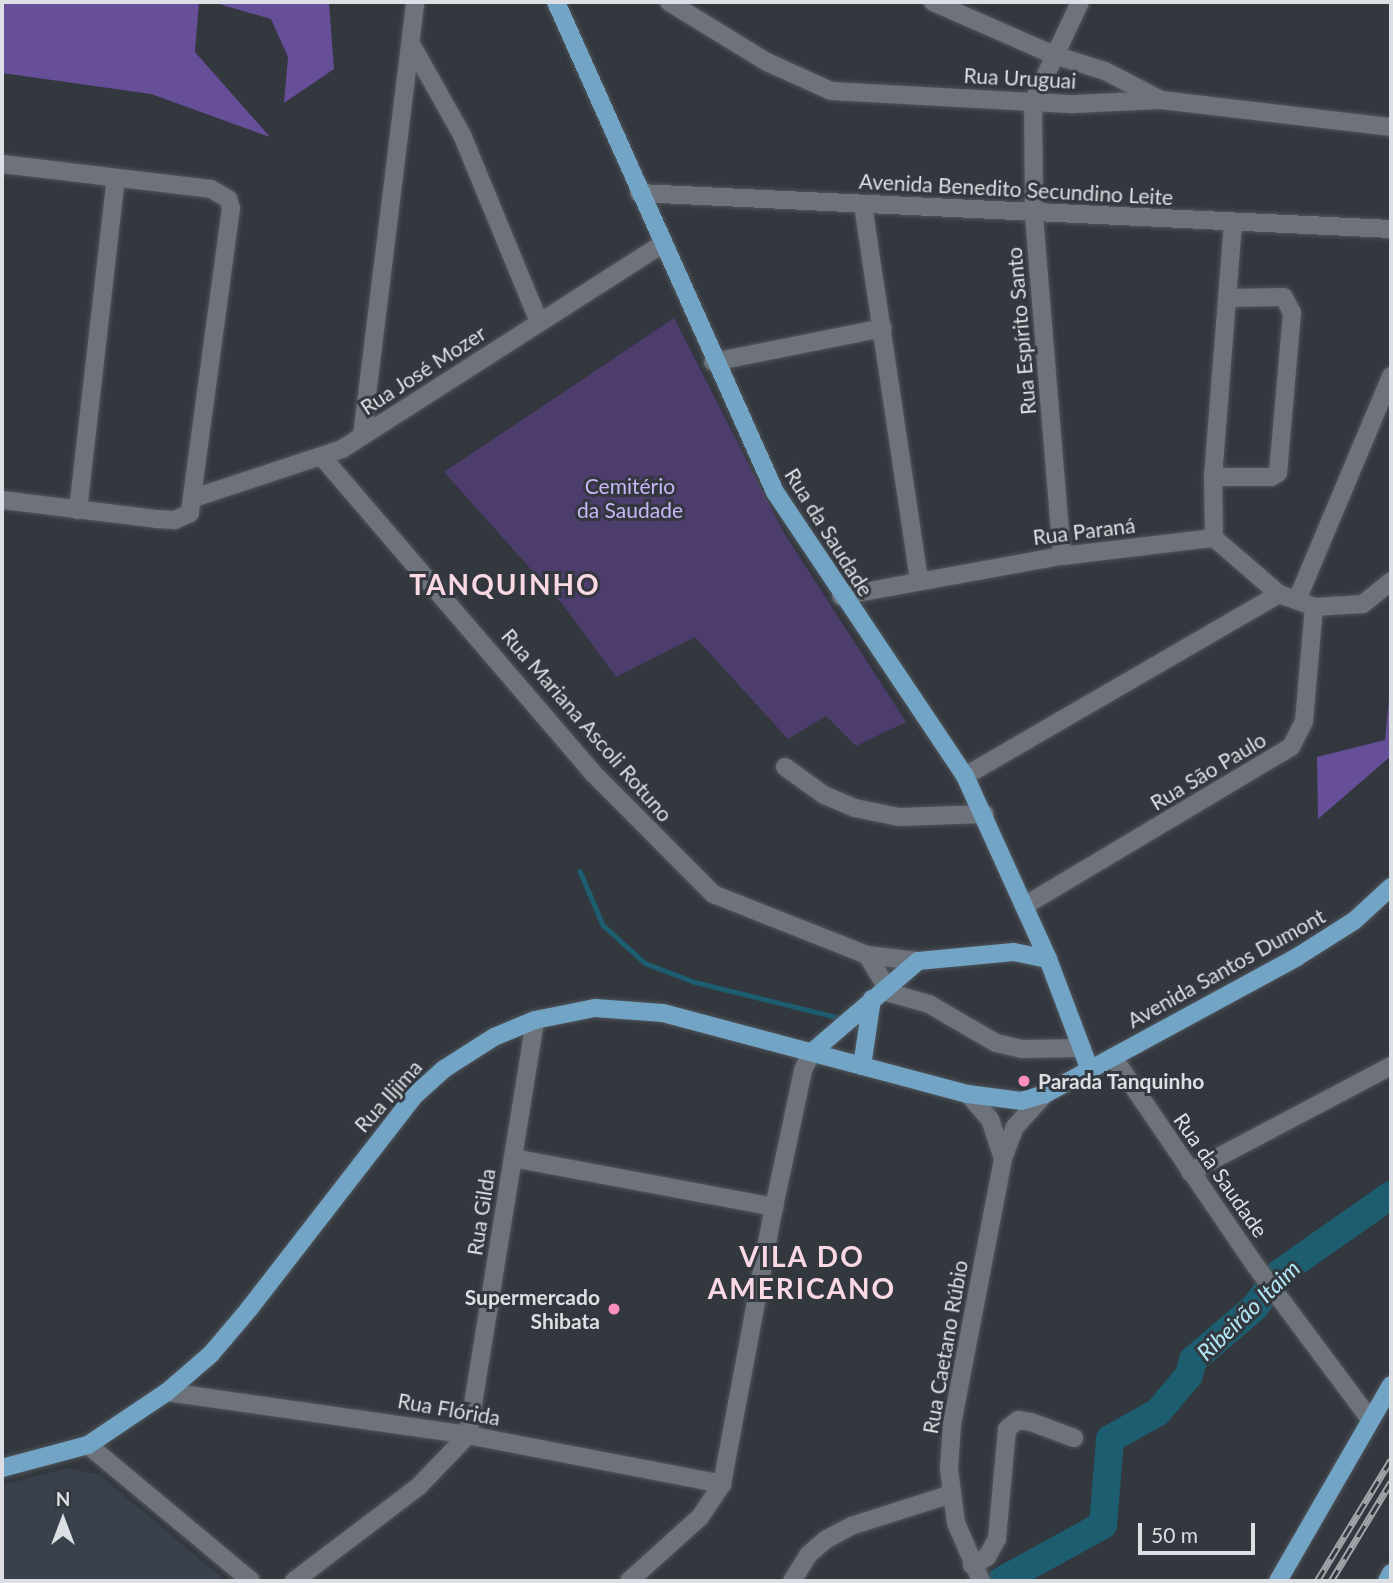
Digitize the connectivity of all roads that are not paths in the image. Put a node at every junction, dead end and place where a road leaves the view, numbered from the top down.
1 (415, 2) edge
2 (556, 2) edge
3 (669, 2) edge
4 (933, 2) edge
5 (1080, 2) edge
6 (411, 44) junction
7 (1054, 55) junction
8 (1161, 100) junction
9 (1033, 102) junction
10 (1391, 127) edge
11 (2, 165) edge
12 (116, 179) junction
13 (639, 193) junction
14 (863, 205) junction
15 (1034, 214) junction
16 (1233, 223) junction
17 (1391, 229) edge
18 (661, 245) junction
19 (1228, 298) junction
20 (539, 322) junction
21 (883, 328) junction
22 (713, 362) junction
23 (1391, 376) edge
24 (362, 436) junction
25 (323, 457) junction
26 (1213, 477) junction
27 (194, 498) junction
28 (2, 499) edge
29 (78, 510) junction
30 (1214, 538) junction
31 (1062, 556) junction
32 (919, 579) junction
33 (1391, 581) edge
34 (1279, 594) junction
35 (841, 596) junction
36 (1297, 600) junction
37 (1314, 607) junction
38 (785, 767) dead end
39 (965, 776) junction
40 (985, 814) junction
41 (1391, 887) edge
42 (1024, 906) junction
43 (1034, 928) junction
44 (1014, 952) junction
45 (867, 955) junction
46 (1048, 959) junction
47 (918, 961) junction
48 (878, 994) junction
49 (535, 1020) junction
50 (1082, 1048) junction
51 (812, 1052) junction
52 (1113, 1057) junction
53 (862, 1066) junction
54 (1391, 1066) edge
55 (1090, 1070) junction
56 (968, 1094) junction
57 (1045, 1094) junction
58 (513, 1158) junction
59 (1003, 1158) junction
60 (1190, 1172) junction
61 (774, 1207) junction
62 (1391, 1385) edge
63 (167, 1392) junction
64 (1369, 1418) junction
65 (468, 1435) junction
66 (1074, 1438) dead end
67 (88, 1445) junction
68 (2, 1468) edge
69 (722, 1484) junction
70 (951, 1494) junction
71 (976, 1573) edge
72 (1391, 1573) edge
73 (251, 1581) edge
74 (294, 1581) edge
75 (629, 1581) edge
76 (792, 1581) edge
77 (1278, 1581) edge
78 (1387, 1581) edge

1 - 6 street
2 - 13 main road, Rua da Saudade
3 - 9 street, Rua Uruguai
4 - 7 street
5 - 7 street
6 - 20 street
6 - 24 street
7 - 8 street
7 - 9 street
8 - 9 street, Rua Uruguai
8 - 10 street, Rua Uruguai
9 - 15 street, Rua Espírito Santo
11 - 12 street
12 - 27 street
12 - 29 street
13 - 14 street, Avenida Benedito Secundino Leite
13 - 18 main road, Rua da Saudade
14 - 15 street, Avenida Benedito Secundino Leite
14 - 21 street
15 - 16 street, Avenida Benedito Secundino Leite
15 - 31 street, Rua Espírito Santo
16 - 17 street, Avenida Benedito Secundino Leite
16 - 19 street
18 - 20 street, Rua José Mozer
18 - 22 main road, Rua da Saudade
19 - 26 street
19 - 26 street
20 - 24 street, Rua José Mozer
21 - 22 street
21 - 32 street
22 - 35 main road, Rua da Saudade
23 - 36 street
24 - 25 street, Rua José Mozer
25 - 27 street, Rua José Mozer
25 - 45 street, Rua Mariana Ascoli Rotuno
26 - 30 street
27 - 29 street
28 - 29 street
30 - 31 street, Rua Paraná
30 - 34 street
31 - 32 street, Rua Paraná
32 - 35 street, Rua Paraná
33 - 37 street
34 - 36 street
34 - 39 street
35 - 39 main road, Rua da Saudade
36 - 37 street
37 - 42 street, Rua São Paulo
38 - 40 street
39 - 40 main road, Rua da Saudade
40 - 42 main road, Rua da Saudade
41 - 52 main road, Avenida Santos Dumont
42 - 43 main road, Rua da Saudade
43 - 44 main road
43 - 46 main road, Rua da Saudade
44 - 46 main road, Rua Mariana Ascoli Rotuno
44 - 47 main road, Rua Mariana Ascoli Rotuno
45 - 47 street, Rua Mariana Ascoli Rotuno
45 - 48 street
46 - 50 main road, Rua da Saudade
47 - 48 main road
48 - 50 street
48 - 51 main road
48 - 53 main road
49 - 51 main road, Rua Iljima
49 - 58 street, Rua Gilda
49 - 63 main road, Rua Iljima
50 - 55 main road, Rua da Saudade
51 - 53 main road, Rua Iljima
51 - 61 street
52 - 55 main road, Rua Iljima
52 - 60 street, Rua da Saudade
53 - 56 main road, Rua Iljima
54 - 60 street
55 - 57 main road, Rua Iljima
56 - 57 main road, Rua Iljima
56 - 59 street, Rua Caetano Rúbio
57 - 59 street, Rua Caetano Rúbio
58 - 61 street
58 - 65 street, Rua Gilda
59 - 70 street, Rua Caetano Rúbio
60 - 64 street, Rua da Saudade
61 - 69 street
62 - 64 main road
63 - 65 street, Rua Flórida
63 - 67 main road, Rua Iljima
64 - 77 main road
65 - 69 street, Rua Flórida
65 - 74 street
66 - 71 street
67 - 68 main road, Rua Iljima
67 - 73 street
69 - 75 street
70 - 71 street, Rua Caetano Rúbio
70 - 76 street
72 - 78 main road

